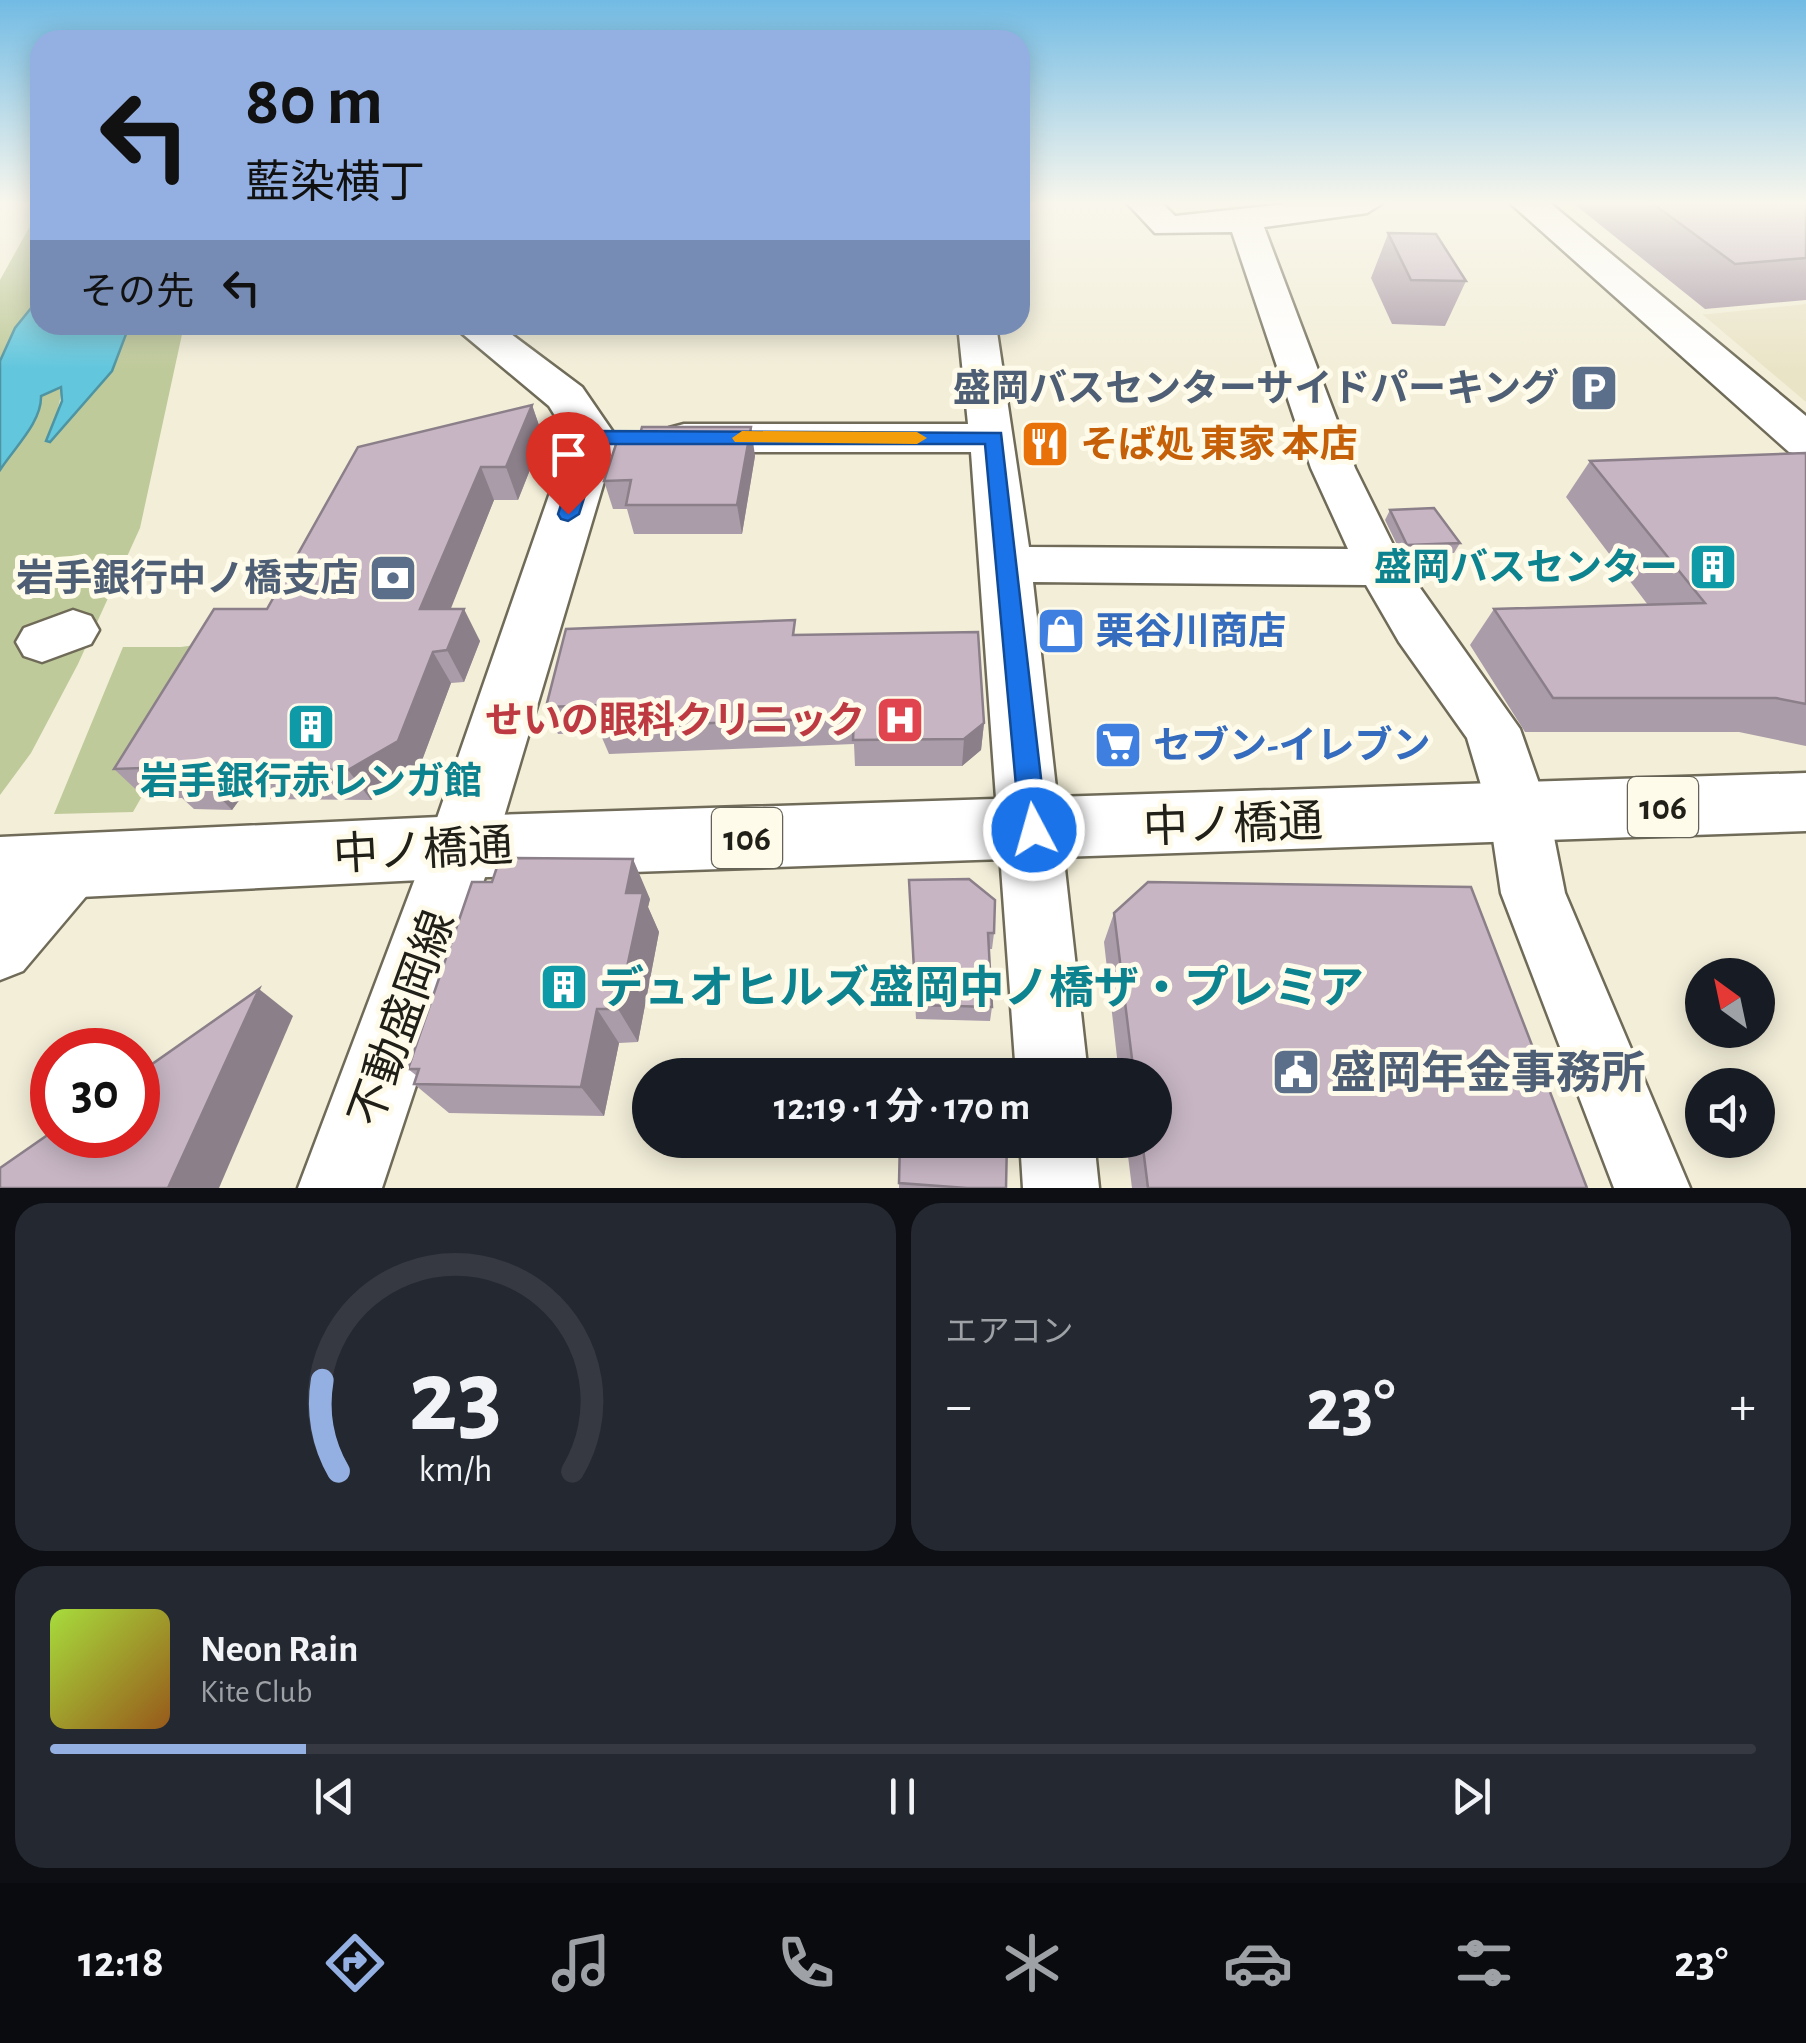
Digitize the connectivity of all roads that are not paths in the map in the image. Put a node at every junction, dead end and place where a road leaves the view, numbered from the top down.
1 (1258, 258) edge
2 (1593, 258) edge
3 (487, 335) edge
4 (979, 335) edge
5 (625, 438) junction
6 (994, 438) junction
7 (1806, 440) edge
8 (1007, 564) junction
9 (1380, 567) junction
10 (1806, 802) edge
11 (1520, 812) junction
12 (1034, 830) junction
13 (461, 847) junction
14 (72, 867) junction
15 (0, 869) edge
16 (0, 948) edge
17 (1051, 1058) edge
18 (1058, 1158) edge
19 (340, 1188) edge
20 (1061, 1188) edge
21 (1652, 1188) edge

1 - 9 street
2 - 7 main road
3 - 5 main road
4 - 6 street
5 - 6 street
5 - 13 main road, 不動盛岡線
6 - 8 street
8 - 9 street
8 - 12 street
9 - 11 street
10 - 11 main road, 中ノ橋通 / 106
11 - 12 main road, 中ノ橋通 / 106
11 - 21 street
12 - 13 main road, 中ノ橋通 / 106
12 - 17 street
13 - 14 main road, 中ノ橋通 / 106
13 - 19 main road, 不動盛岡線
14 - 15 main road, 中ノ橋通 / 106
14 - 16 street
18 - 20 street

